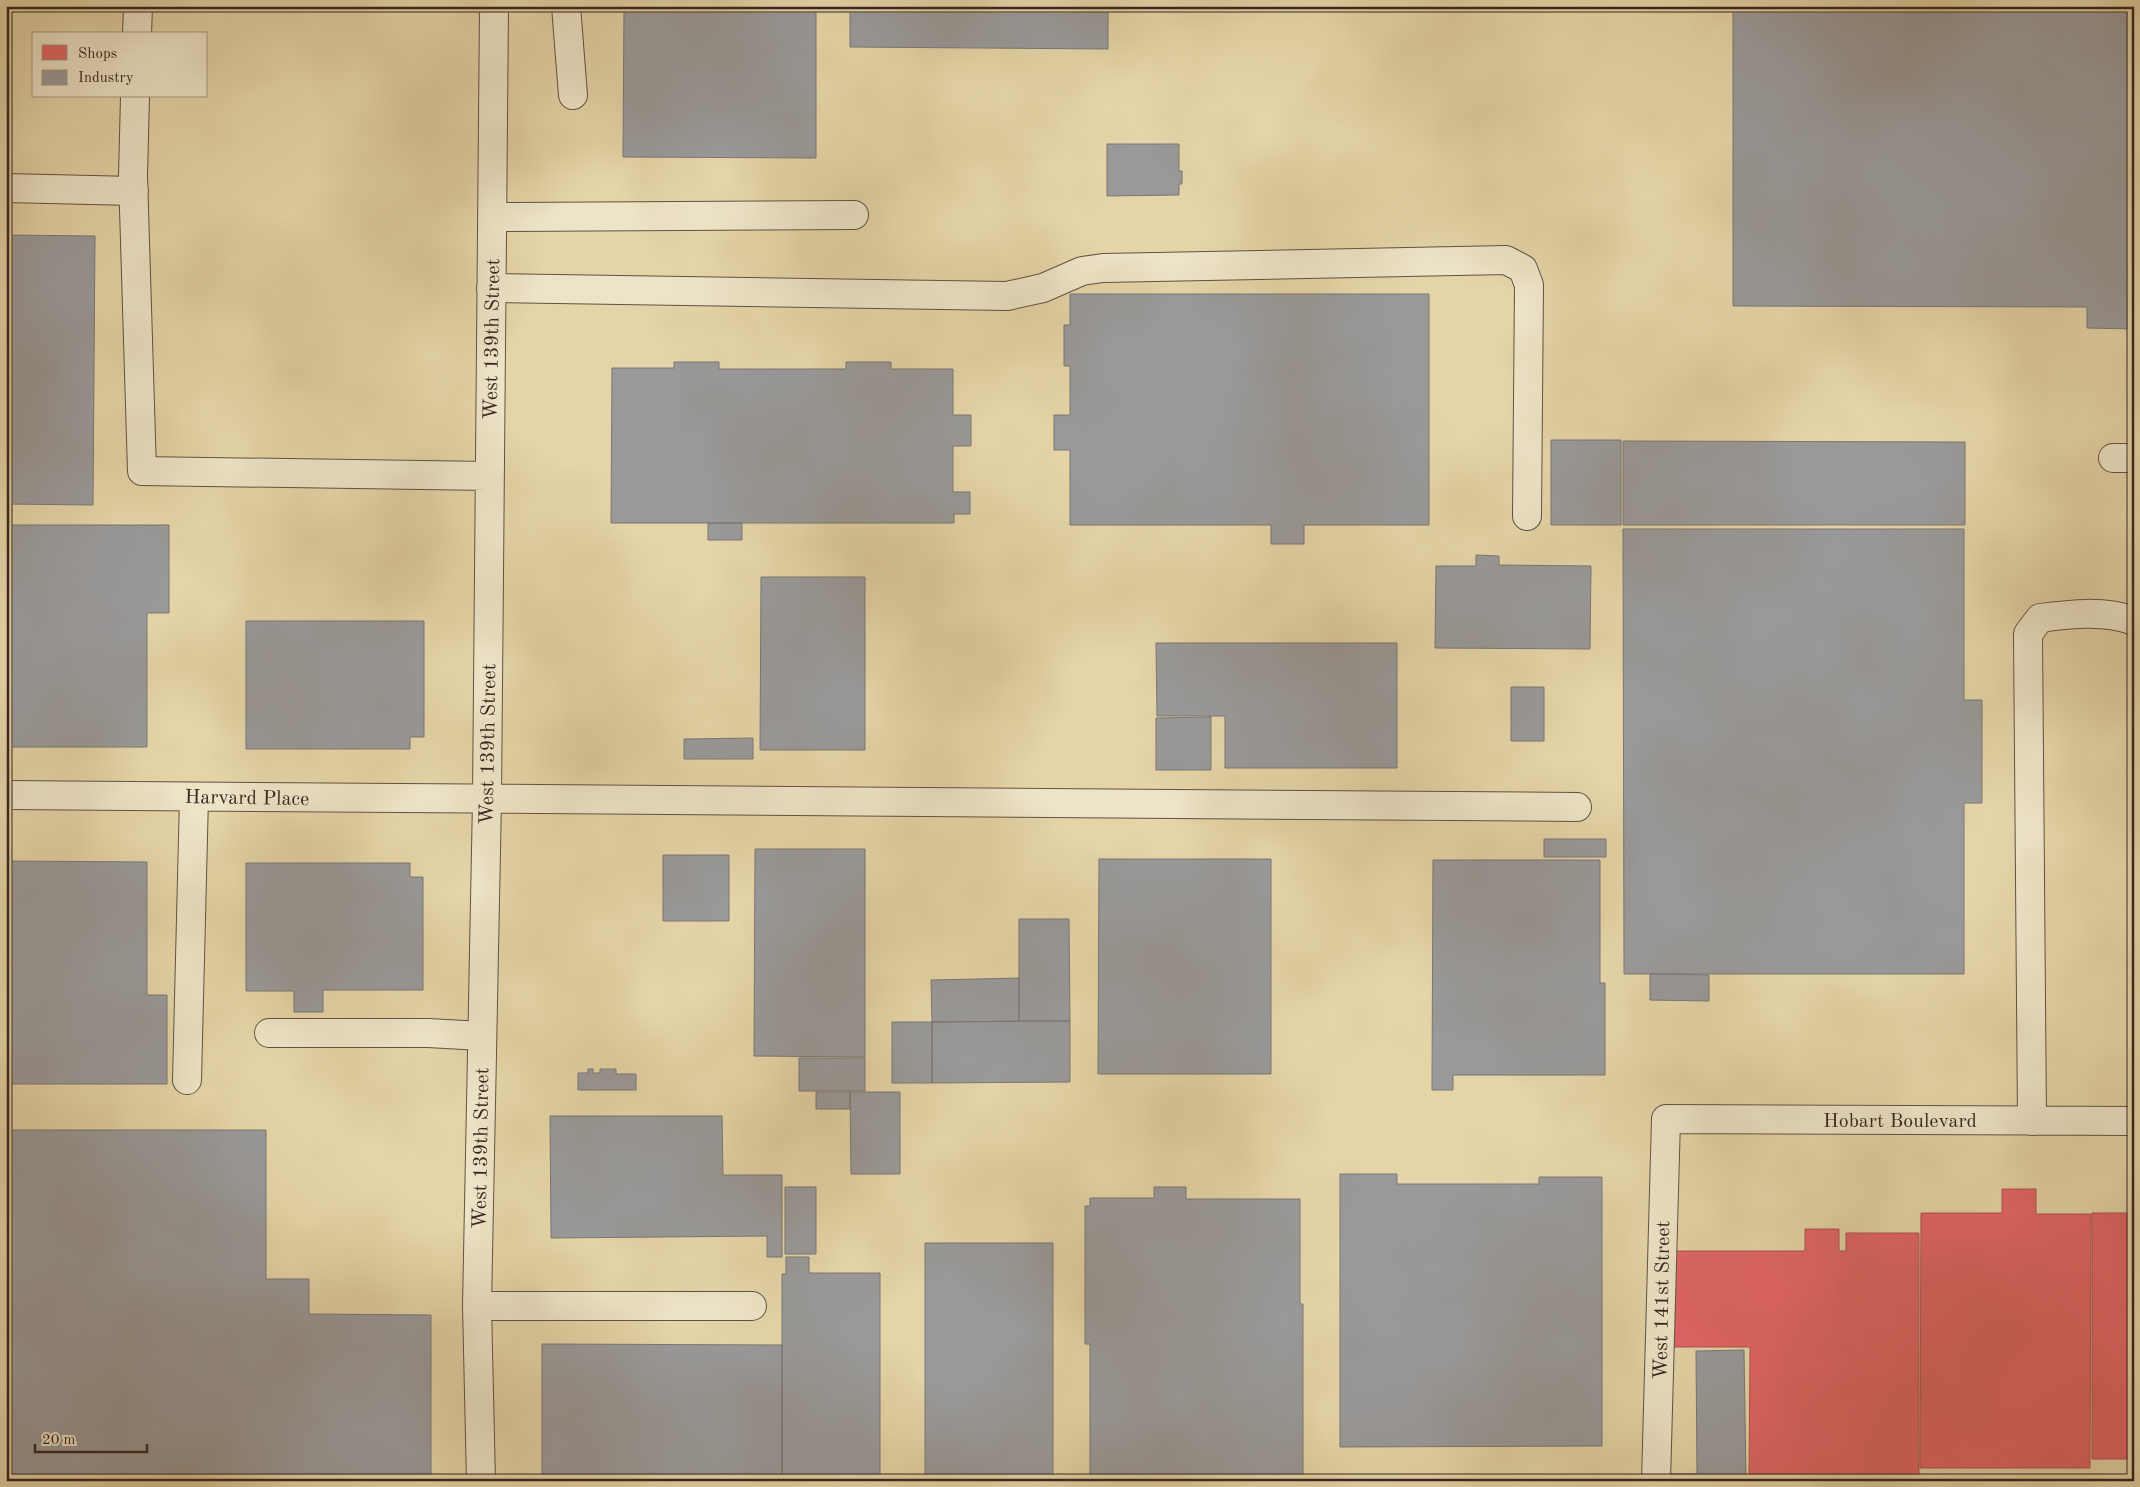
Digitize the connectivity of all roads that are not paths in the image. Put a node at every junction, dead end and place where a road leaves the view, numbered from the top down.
1 (138, 6) edge
2 (494, 6) edge
3 (566, 6) edge
4 (137, 32) edge
5 (573, 95) dead end
6 (135, 98) edge
7 (6, 188) edge
8 (134, 191) junction
9 (854, 215) dead end
10 (492, 217) junction
11 (491, 288) junction
12 (489, 476) junction
13 (1528, 516) dead end
14 (2134, 621) edge
15 (6, 795) edge
16 (194, 797) junction
17 (487, 800) junction
18 (1577, 807) dead end
19 (269, 1033) dead end
20 (482, 1036) junction
21 (187, 1080) dead end
22 (1666, 1119) joint
23 (2032, 1121) junction
24 (2134, 1121) edge
25 (478, 1306) junction
26 (752, 1306) dead end
27 (481, 1481) edge
28 (1656, 1481) edge

1 - 4 street
2 - 10 street, West 139th Street
3 - 5 street
6 - 8 street
7 - 8 street
8 - 12 street
9 - 10 street
10 - 11 street, West 139th Street
11 - 12 street, West 139th Street
11 - 13 street
12 - 17 street, West 139th Street
14 - 23 street
15 - 16 street, Harvard Place
16 - 17 street, Harvard Place
16 - 21 street
17 - 18 street, Harvard Place
17 - 20 street, West 139th Street
19 - 20 street
20 - 25 street, West 139th Street
22 - 23 street, Hobart Boulevard
22 - 28 street, West 141st Street
23 - 24 street, Hobart Boulevard
25 - 26 street
25 - 27 street, West 139th Street

